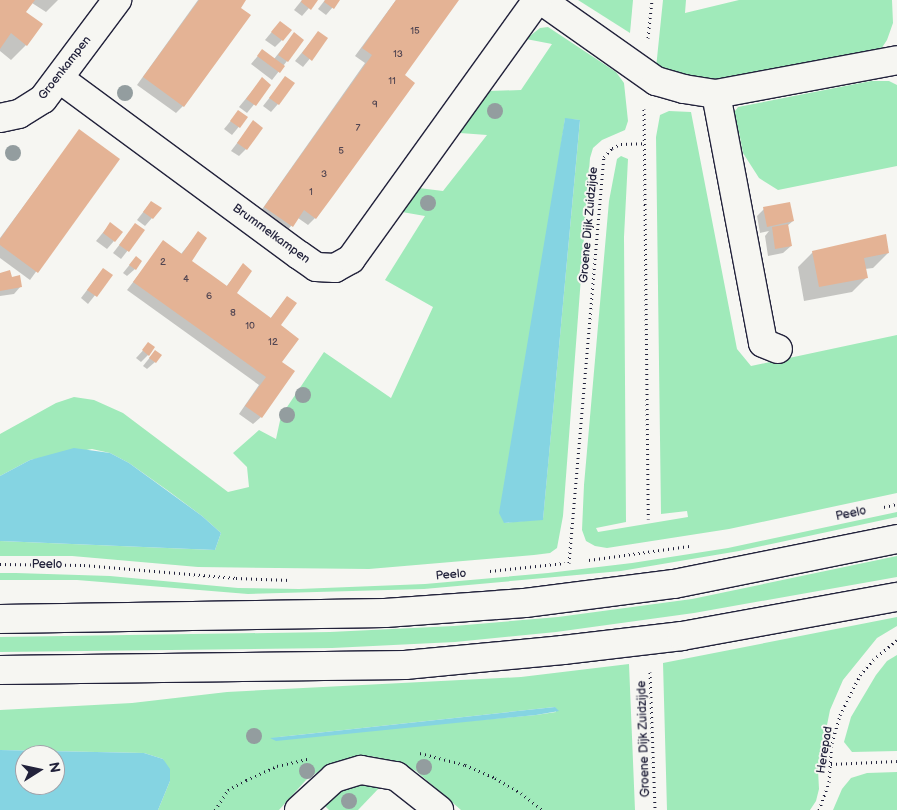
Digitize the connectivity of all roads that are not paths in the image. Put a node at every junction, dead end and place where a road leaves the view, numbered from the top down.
1 (117, 0) edge
2 (537, 0) edge
3 (541, 0) edge
4 (897, 60) edge
5 (60, 80) junction
6 (716, 94) junction
7 (0, 118) edge
8 (778, 349) dead end
9 (897, 540) edge
10 (897, 597) edge
11 (0, 620) edge
12 (0, 670) edge
13 (299, 810) edge
14 (439, 810) edge

1 - 5 main road, Groenkampen
2 - 5 main road, Brummelkampen
3 - 6 main road
4 - 6 main road
5 - 7 main road, Groenkampen
6 - 8 main road
9 - 11 main road
10 - 12 main road
13 - 14 main road

